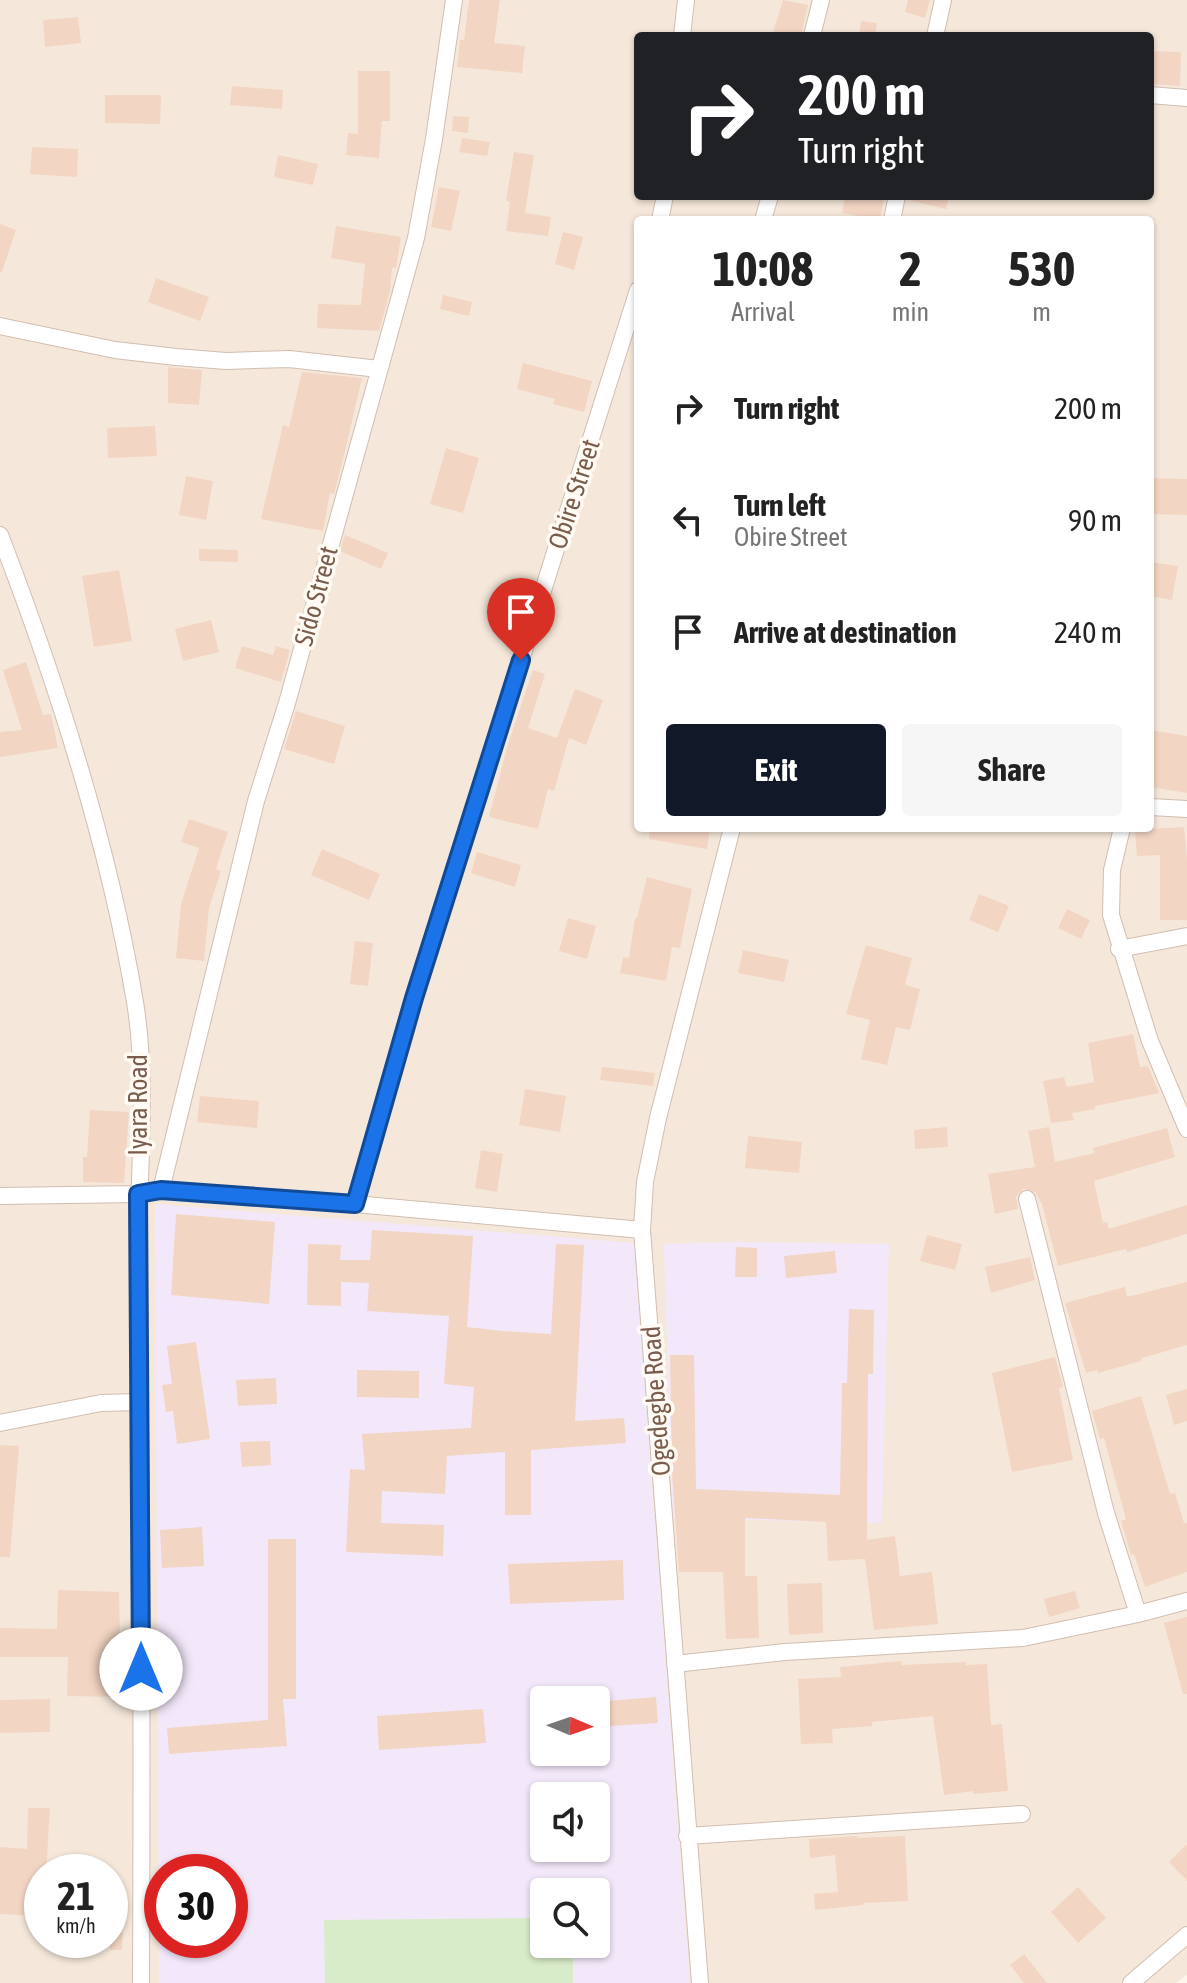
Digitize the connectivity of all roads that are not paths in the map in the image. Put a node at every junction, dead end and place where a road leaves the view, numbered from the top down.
1 (454, 0) edge
2 (686, 0) edge
3 (821, 0) edge
4 (943, 0) edge
5 (682, 32) edge
6 (813, 32) edge
7 (936, 32) edge
8 (1154, 95) edge
9 (1187, 98) edge
10 (634, 303) edge
11 (0, 326) edge
12 (379, 369) junction
13 (0, 535) edge
14 (1154, 807) edge
15 (1187, 809) edge
16 (731, 832) edge
17 (1121, 832) edge
18 (1187, 936) edge
19 (1119, 949) junction
20 (1183, 1107) edge
21 (1187, 1129) edge
22 (161, 1190) junction
23 (138, 1194) junction
24 (0, 1196) edge
25 (1027, 1199) dead end
26 (355, 1204) junction
27 (642, 1230) junction
28 (140, 1402) junction
29 (0, 1423) edge
30 (1187, 1601) edge
31 (1138, 1614) junction
32 (675, 1664) junction
33 (1022, 1814) dead end
34 (687, 1836) junction
35 (1187, 1935) edge
36 (141, 1983) edge
37 (700, 1983) edge
38 (1131, 1983) edge

1 - 12 street, Sido Street
2 - 5 street
3 - 6 street
4 - 7 street
8 - 9 street
10 - 26 street, Obire Street
11 - 12 street
12 - 22 street, Sido Street
13 - 23 street, Iyara Road
14 - 15 street
16 - 27 street, Ogedegbe Road
17 - 19 street
18 - 19 street
19 - 20 street
20 - 21 street
22 - 23 street
22 - 26 street
23 - 24 street
23 - 28 street, Iyara Road
25 - 31 street
26 - 27 street
27 - 32 street, Ogedegbe Road
28 - 29 street
28 - 36 street, Iyara Road
30 - 31 street
31 - 32 street
32 - 34 street, Ogedegbe Road
33 - 34 street
34 - 37 street, Ogedegbe Road
35 - 38 street

